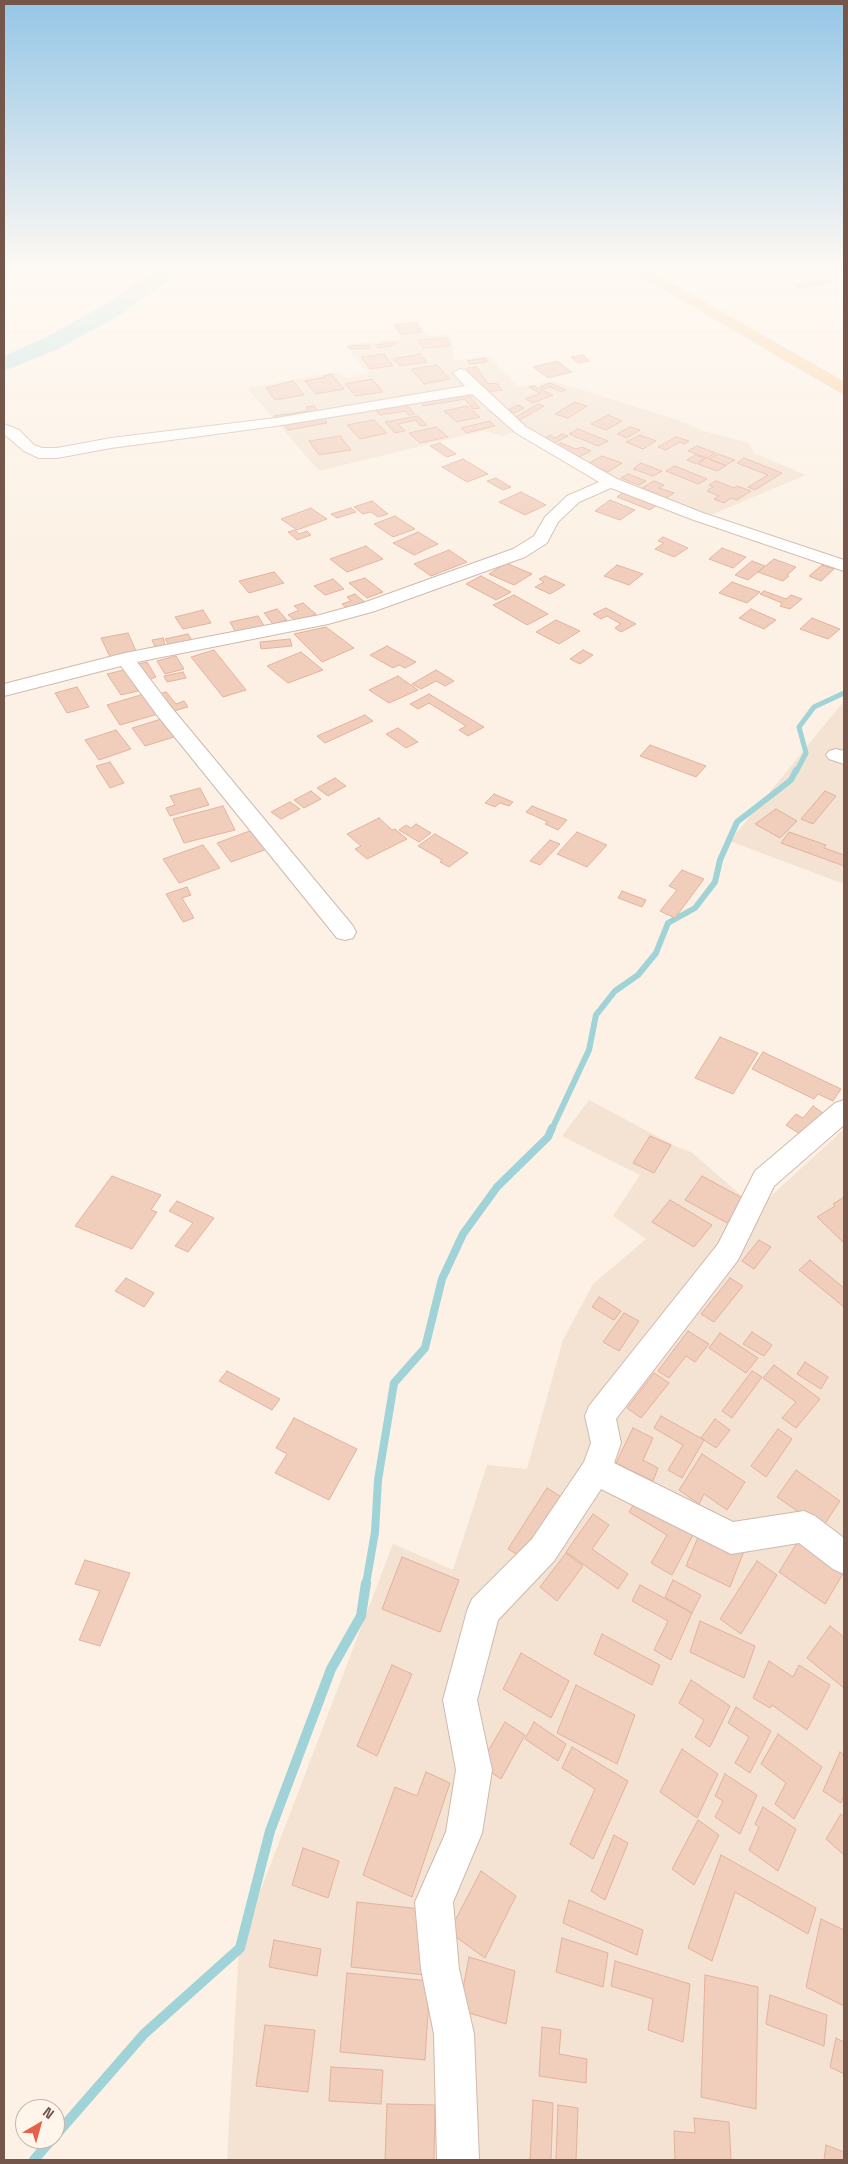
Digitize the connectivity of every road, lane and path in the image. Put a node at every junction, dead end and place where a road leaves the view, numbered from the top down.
1 (814, 371) edge
2 (460, 373) dead end
3 (844, 388) edge
4 (475, 389) junction
5 (4, 428) edge
6 (611, 482) junction
7 (844, 566) edge
8 (125, 659) junction
9 (4, 690) edge
10 (345, 932) dead end
11 (844, 1110) edge
12 (596, 1470) junction
13 (844, 1558) edge
14 (458, 2160) edge

1 - 3 main road
2 - 4 street
4 - 5 street
4 - 6 street
6 - 7 street
6 - 8 street
8 - 9 street
8 - 10 street
11 - 12 street
12 - 13 street
12 - 14 street

